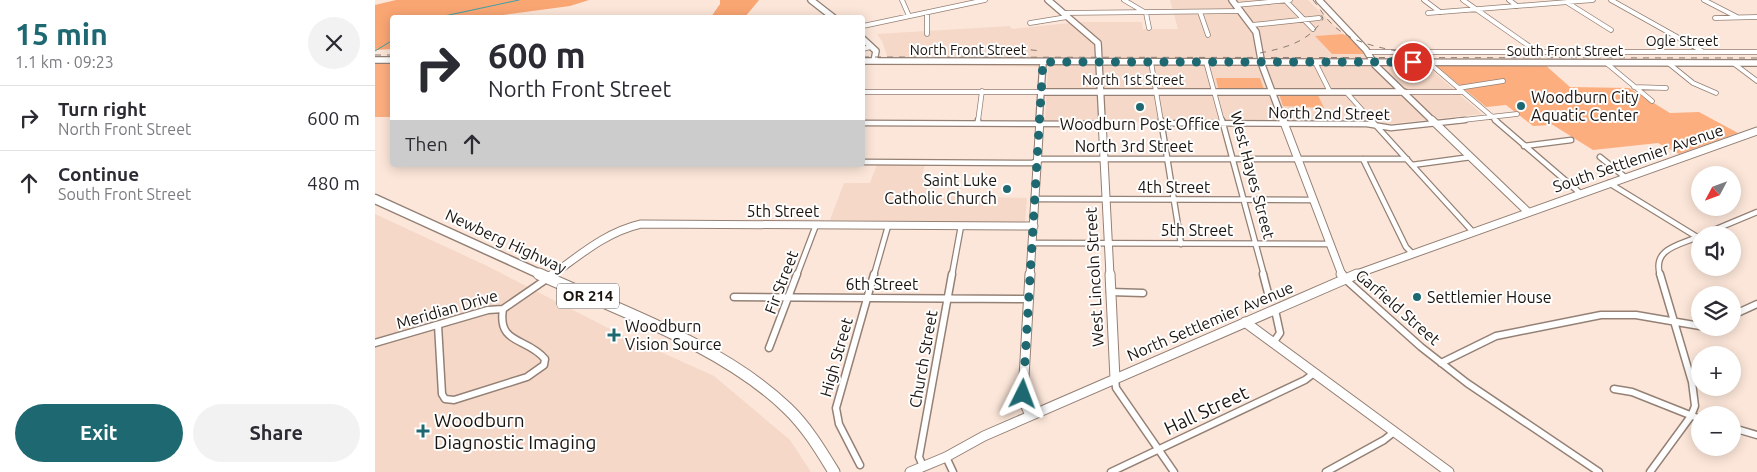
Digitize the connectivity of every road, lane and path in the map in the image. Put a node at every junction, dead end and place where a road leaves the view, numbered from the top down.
1 (811, 0) edge
2 (902, 0) edge
3 (985, 0) edge
4 (1048, 0) edge
5 (1124, 0) edge
6 (1284, 0) edge
7 (1290, 0) edge
8 (1319, 0) edge
9 (1424, 0) edge
10 (1463, 0) edge
11 (1509, 0) edge
12 (1593, 0) edge
13 (1611, 0) edge
14 (1704, 0) edge
15 (1234, 2) edge
16 (1567, 2) junction
17 (1517, 6) junction
18 (1477, 10) junction
19 (1241, 11) junction
20 (1143, 12) junction
21 (1201, 12) junction
22 (1440, 12) junction
23 (927, 13) junction
24 (1428, 13) dead end
25 (830, 15) edge
26 (1065, 15) junction
27 (909, 16) junction
28 (1737, 17) junction
29 (1757, 17) edge
30 (1319, 18) dead end
31 (1715, 18) dead end
32 (1303, 19) junction
33 (1030, 23) dead end
34 (1252, 25) junction
35 (865, 26) edge
36 (1149, 28) dead end
37 (1313, 29) dead end
38 (1611, 30) dead end
39 (927, 34) dead end
40 (1208, 36) dead end
41 (865, 41) edge
42 (870, 47) junction
43 (865, 48) edge
44 (1367, 52) junction
45 (1537, 52) junction
46 (1703, 52) junction
47 (1757, 52) edge
48 (375, 60) edge
49 (390, 60) edge
50 (874, 60) junction
51 (865, 61) edge
52 (1043, 62) junction
53 (1097, 62) junction
54 (1151, 62) junction
55 (1206, 62) junction
56 (1261, 62) junction
57 (1315, 62) junction
58 (1374, 62) junction
59 (1428, 62) junction
60 (1605, 62) junction
61 (1667, 62) junction
62 (1733, 63) junction
63 (1757, 63) edge
64 (1503, 81) dead end
65 (1757, 81) edge
66 (1633, 87) junction
67 (1458, 88) junction
68 (1666, 88) dead end
69 (865, 92) edge
70 (983, 92) junction
71 (1041, 92) junction
72 (1099, 92) junction
73 (1157, 92) junction
74 (1214, 92) junction
75 (1272, 92) junction
76 (1330, 92) junction
77 (1346, 92) junction
78 (1404, 92) junction
79 (1463, 92) junction
80 (1716, 93) dead end
81 (1652, 101) dead end
82 (1517, 114) dead end
83 (1491, 117) junction
84 (865, 123) edge
85 (978, 123) junction
86 (1161, 123) junction
87 (1436, 123) junction
88 (1040, 124) junction
89 (1101, 124) junction
90 (1223, 124) junction
91 (1284, 124) junction
92 (1375, 126) junction
93 (1757, 131) edge
94 (1571, 140) dead end
95 (1524, 146) junction
96 (1472, 157) junction
97 (1600, 157) dead end
98 (1103, 159) junction
99 (1167, 159) junction
100 (1233, 159) junction
101 (1363, 159) junction
102 (1407, 159) junction
103 (1037, 160) junction
104 (1299, 160) junction
105 (865, 162) edge
106 (1412, 165) junction
107 (1625, 177) junction
108 (1609, 182) junction
109 (1580, 193) junction
110 (375, 199) edge
111 (1035, 199) junction
112 (1105, 200) junction
113 (1174, 200) junction
114 (1244, 200) junction
115 (1313, 200) junction
116 (1527, 211) junction
117 (1757, 212) edge
118 (816, 225) junction
119 (888, 226) junction
120 (961, 226) junction
121 (1033, 226) junction
122 (1724, 226) edge
123 (1691, 231) edge
124 (1473, 232) junction
125 (1691, 240) edge
126 (1033, 243) junction
127 (1107, 243) junction
128 (1181, 244) junction
129 (1256, 244) junction
130 (1331, 244) junction
131 (1411, 253) junction
132 (548, 278) junction
133 (1345, 279) junction
134 (1110, 292) junction
135 (1143, 292) dead end
136 (734, 297) dead end
137 (788, 297) junction
138 (868, 298) junction
139 (949, 298) junction
140 (1269, 298) dead end
141 (1029, 299) junction
142 (1757, 304) edge
143 (503, 309) junction
144 (1275, 310) junction
145 (1741, 311) edge
146 (1245, 322) junction
147 (1674, 322) junction
148 (438, 325) junction
149 (1691, 325) edge
150 (1273, 343) junction
151 (375, 344) edge
152 (769, 348) dead end
153 (1441, 363) junction
154 (1314, 373) junction
155 (1115, 379) junction
156 (1614, 388) dead end
157 (1695, 406) edge
158 (1031, 416) junction
159 (1691, 416) joint
160 (1741, 430) edge
161 (1394, 432) junction
162 (1757, 435) edge
163 (1158, 449) junction
164 (946, 457) junction
165 (860, 465) dead end
166 (923, 466) junction
167 (834, 472) edge
168 (910, 472) edge
169 (953, 472) edge
170 (1111, 472) edge
171 (1174, 472) edge
172 (1325, 472) edge
173 (1449, 472) edge
174 (1599, 472) edge
175 (1650, 472) edge

1 - 25 street
2 - 27 street
3 - 23 street
4 - 26 street
5 - 20 street
6 - 7 street
6 - 15 street
6 - 32 street
8 - 44 street
9 - 22 street
10 - 18 street
11 - 17 street
12 - 16 street
13 - 46 street
14 - 28 street
15 - 19 street
16 - 17 street
16 - 38 street
17 - 18 street
18 - 22 street
18 - 45 street
19 - 21 street
19 - 34 street
20 - 21 street
20 - 26 street
20 - 36 street
21 - 40 street
22 - 24 street
23 - 27 street
23 - 39 street
26 - 33 street
26 - 53 street, West Lincoln Street
27 - 35 street
28 - 29 street
28 - 31 street
30 - 32 street
32 - 34 street
32 - 37 street
34 - 56 street, Garfield Street
41 - 42 street
42 - 43 street
42 - 50 street
42 - 51 street
44 - 45 street, Ogle Street
44 - 58 street
45 - 46 street, Ogle Street
46 - 47 street, Ogle Street
48 - 49 street
50 - 51 street, North Front Street
50 - 52 street, North Front Street
52 - 53 street, North Front Street
52 - 71 street
53 - 54 street, North Front Street
53 - 72 street, West Lincoln Street
54 - 55 street, North Front Street
54 - 73 street
55 - 56 street, North Front Street
55 - 74 street, West Hayes Street
56 - 57 street, North Front Street
56 - 75 street, Garfield Street
57 - 58 street, North Front Street
57 - 76 street
58 - 59 street, South Front Street
58 - 78 street
59 - 60 street, South Front Street
59 - 67 street
60 - 61 street, South Front Street
60 - 66 street
61 - 62 street, South Front Street
61 - 80 street
62 - 63 street, South Front Street
62 - 65 street
64 - 67 street
66 - 68 street
66 - 81 street
67 - 79 street
69 - 70 street, North 1st Street
70 - 71 street, North 1st Street
70 - 85 street
71 - 72 street, North 1st Street
71 - 88 street
72 - 73 street, North 1st Street
72 - 89 street, West Lincoln Street
73 - 74 street, North 1st Street
73 - 86 street
74 - 75 street, North 1st Street
74 - 90 street, West Hayes Street
75 - 76 street, North 1st Street
75 - 91 street, Garfield Street
76 - 77 street, North 1st Street
77 - 78 street, North 1st Street
77 - 92 street
78 - 79 street
78 - 87 street
79 - 83 street
82 - 83 street, North 2nd Street
83 - 87 street, North 2nd Street
83 - 95 street
84 - 85 street
85 - 88 street
86 - 90 street, North 2nd Street
86 - 99 street
87 - 92 street, North 2nd Street
87 - 96 street
88 - 89 street
88 - 103 street
89 - 98 street, West Lincoln Street
90 - 91 street, North 2nd Street
90 - 100 street, West Hayes Street
91 - 92 street, North 2nd Street
91 - 104 street, Garfield Street
92 - 102 street
93 - 107 street, South Settlemier Avenue
94 - 95 street
95 - 109 street
96 - 106 street
96 - 116 street
97 - 107 street
98 - 99 street, North 3rd Street
98 - 103 street, North 3rd Street
98 - 112 street, West Lincoln Street
99 - 100 street, North 3rd Street
99 - 113 street
100 - 104 street, North 3rd Street
100 - 114 street, West Hayes Street
101 - 102 street, North 3rd Street
101 - 104 street, North 3rd Street
101 - 131 street
102 - 106 street
103 - 105 street, North 3rd Street
103 - 111 street
104 - 115 street, Garfield Street
106 - 124 street
107 - 108 street, South Settlemier Avenue
108 - 109 street, South Settlemier Avenue
108 - 123 street
109 - 116 street, South Settlemier Avenue
110 - 132 main road, Newberg Highway / OR 214
111 - 112 street, 4th Street
111 - 121 street
112 - 113 street, 4th Street
112 - 127 street, West Lincoln Street
113 - 114 street, 4th Street
113 - 128 street
114 - 115 street, 4th Street
114 - 129 street, West Hayes Street
115 - 130 street, Garfield Street
116 - 124 street, North Settlemier Avenue
117 - 122 street
118 - 119 street, 5th Street
118 - 132 street, 5th Street
118 - 137 street, Fir Street
119 - 120 street, 5th Street
119 - 138 street, High Street
120 - 121 street, 5th Street
120 - 139 street, Church Street
121 - 126 street
124 - 131 street, North Settlemier Avenue
125 - 147 street
126 - 127 street, 5th Street
126 - 141 street
127 - 128 street, 5th Street
127 - 134 street, West Lincoln Street
128 - 129 street, 5th Street
129 - 130 street, 5th Street
129 - 140 street, West Hayes Street
130 - 133 street, Garfield Street
131 - 133 street, North Settlemier Avenue
132 - 143 street, Meridian Drive
132 - 167 main road, Newberg Highway / OR 214
133 - 144 street, North Settlemier Avenue
133 - 153 street, Garfield Street
134 - 135 street
134 - 155 street, West Lincoln Street
136 - 137 street, 6th Street
137 - 138 street, 6th Street
137 - 152 street, Fir Street
138 - 139 street, 6th Street
138 - 165 street, High Street
139 - 141 street, 6th Street
139 - 166 street, Church Street
141 - 158 street
142 - 145 street
143 - 148 street, Meridian Drive
143 - 148 street
144 - 146 street, North Settlemier Avenue
144 - 150 street
146 - 150 street
146 - 155 street, North Settlemier Avenue
147 - 149 street
147 - 153 street
147 - 157 street
148 - 151 street, Meridian Drive
150 - 154 street
153 - 174 street, Garfield Street
154 - 161 street
154 - 163 street, Hall Street
155 - 158 street, North Settlemier Avenue
155 - 163 street, West Lincoln Street
156 - 159 street
158 - 164 street, North Settlemier Avenue
159 - 175 street
160 - 162 street
161 - 172 street
161 - 173 street
163 - 170 street, Hall Street
163 - 171 street, West Lincoln Street
164 - 166 street, North Settlemier Avenue
164 - 169 street
166 - 168 street, North Settlemier Avenue

